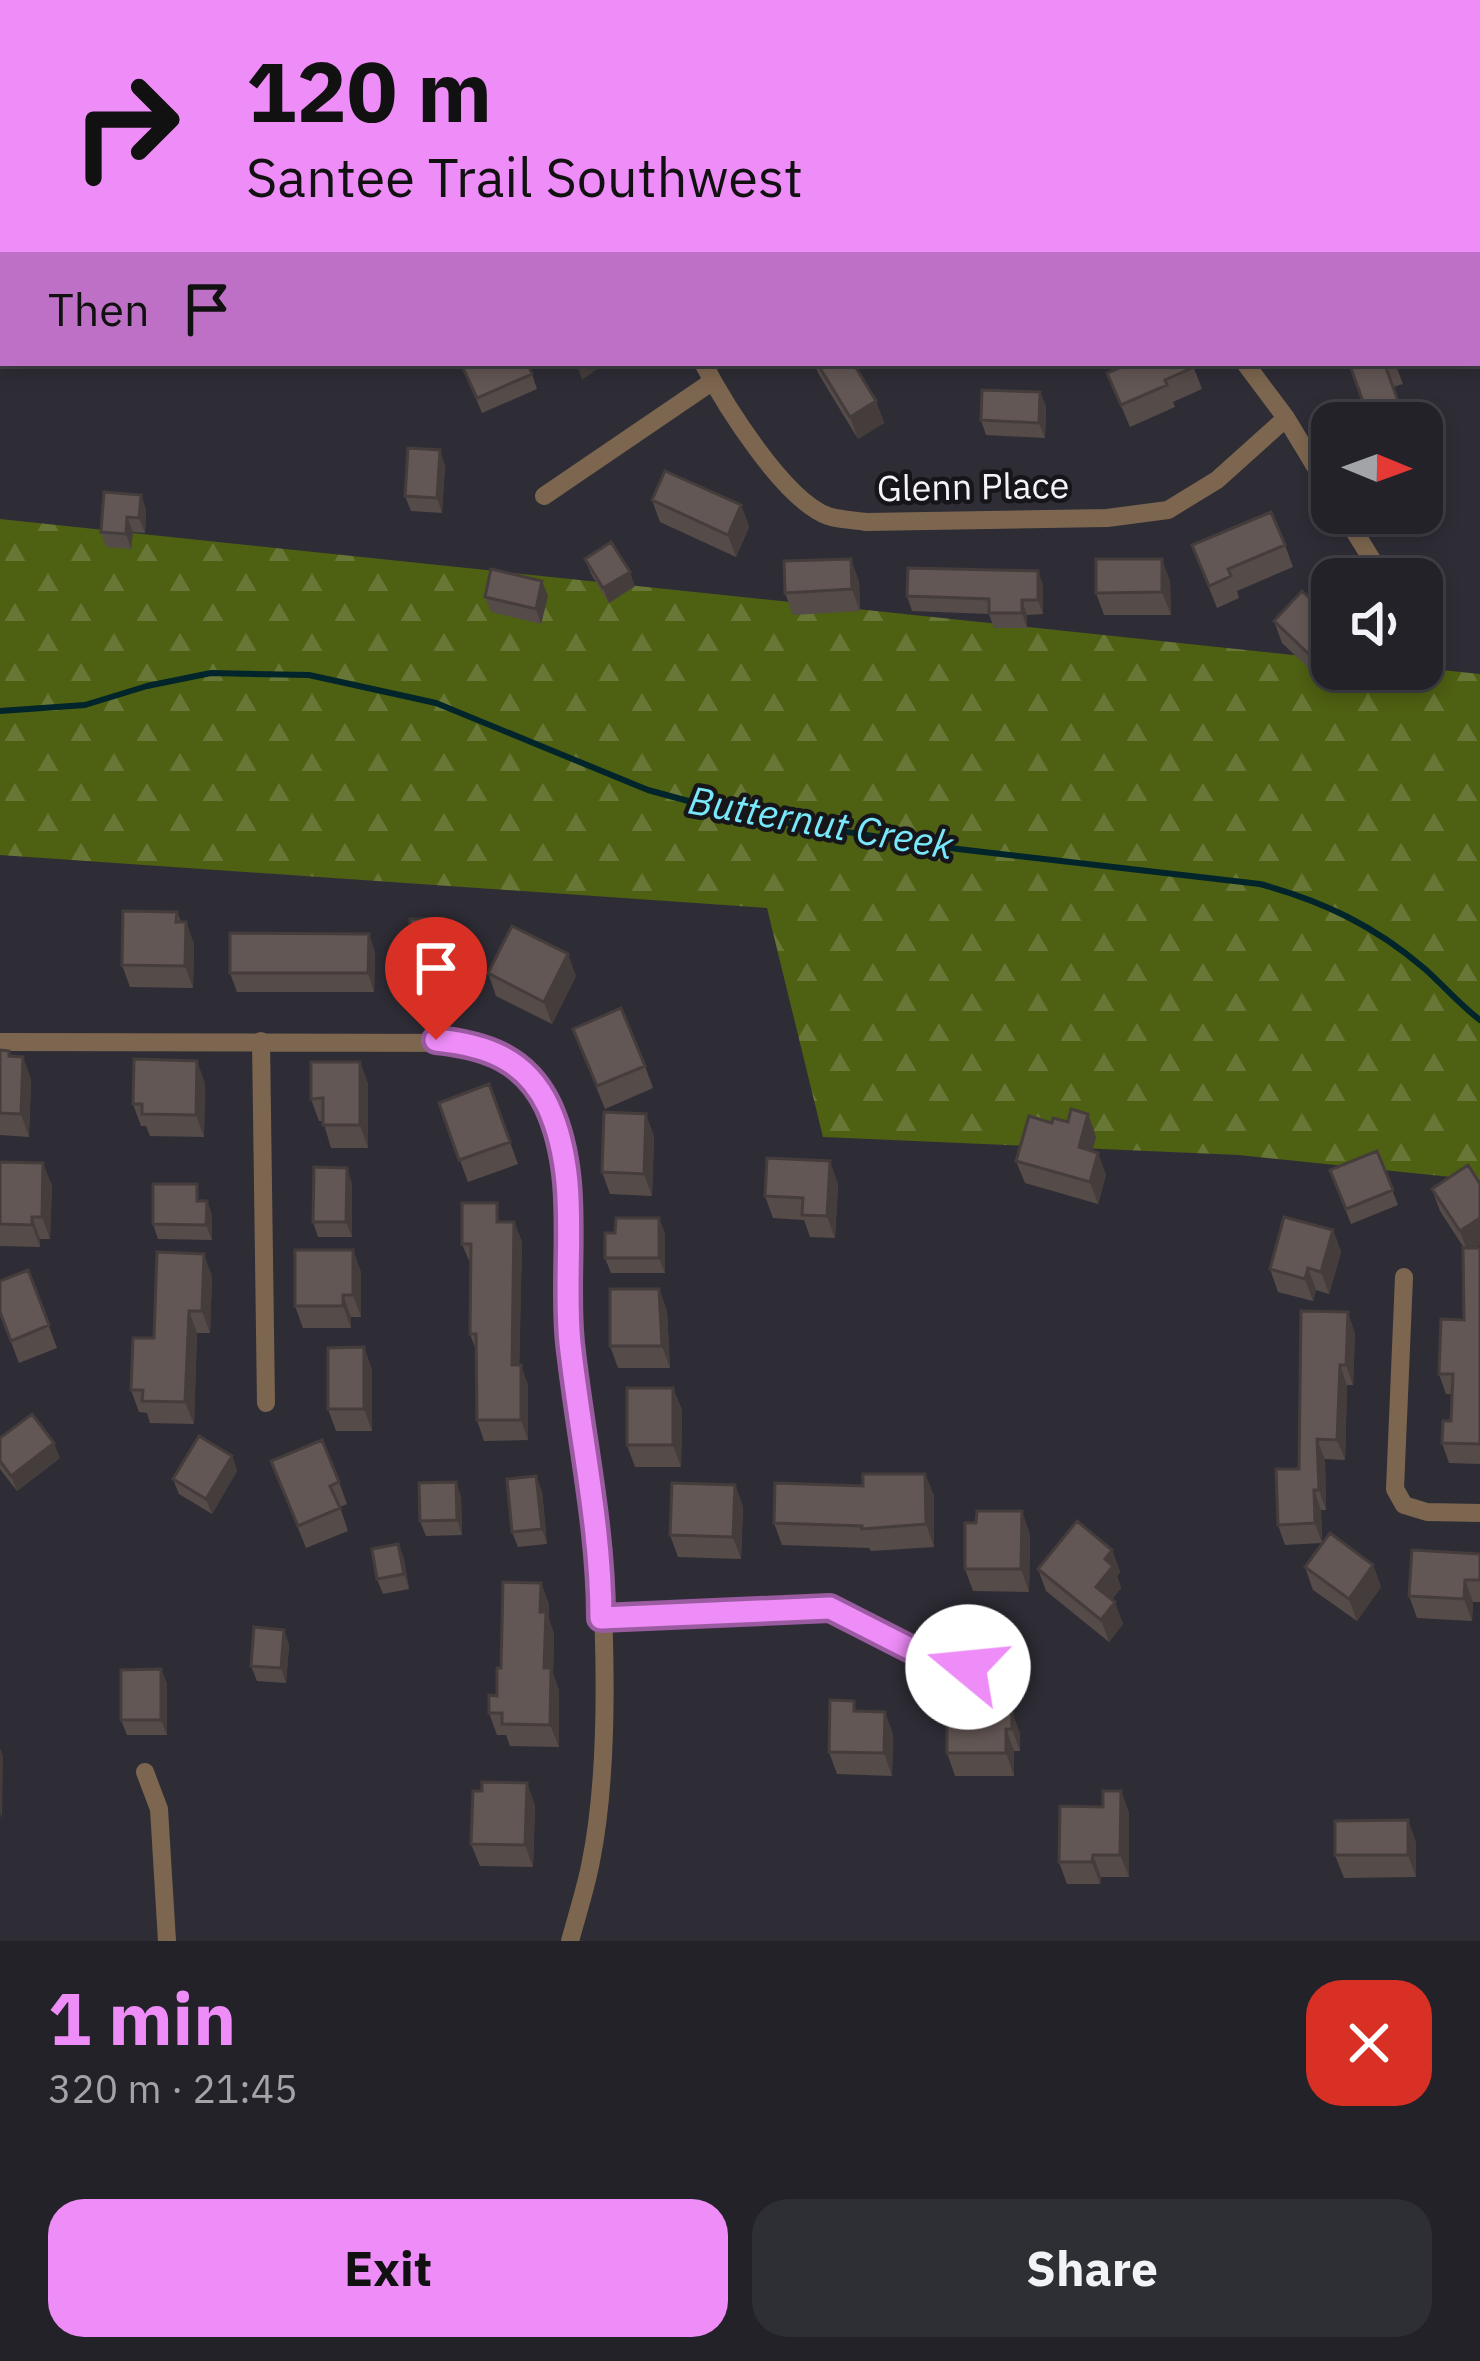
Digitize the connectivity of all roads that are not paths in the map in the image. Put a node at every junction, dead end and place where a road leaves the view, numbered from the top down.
1 (705, 366) edge
2 (1246, 366) edge
3 (713, 382) junction
4 (1286, 418) junction
5 (1311, 459) edge
6 (544, 496) dead end
7 (261, 1041) junction
8 (0, 1042) edge
9 (1404, 1276) dead end
10 (266, 1402) dead end
11 (1480, 1513) edge
12 (601, 1618) junction
13 (1014, 1662) dead end
14 (145, 1772) dead end
15 (167, 1941) edge
16 (570, 1941) edge

1 - 3 street, Glenn Place
2 - 4 street
3 - 4 street, Glenn Place
3 - 6 street
4 - 5 street
7 - 8 street
7 - 10 street
7 - 12 street
9 - 11 street
12 - 13 street
12 - 16 street
14 - 15 street

